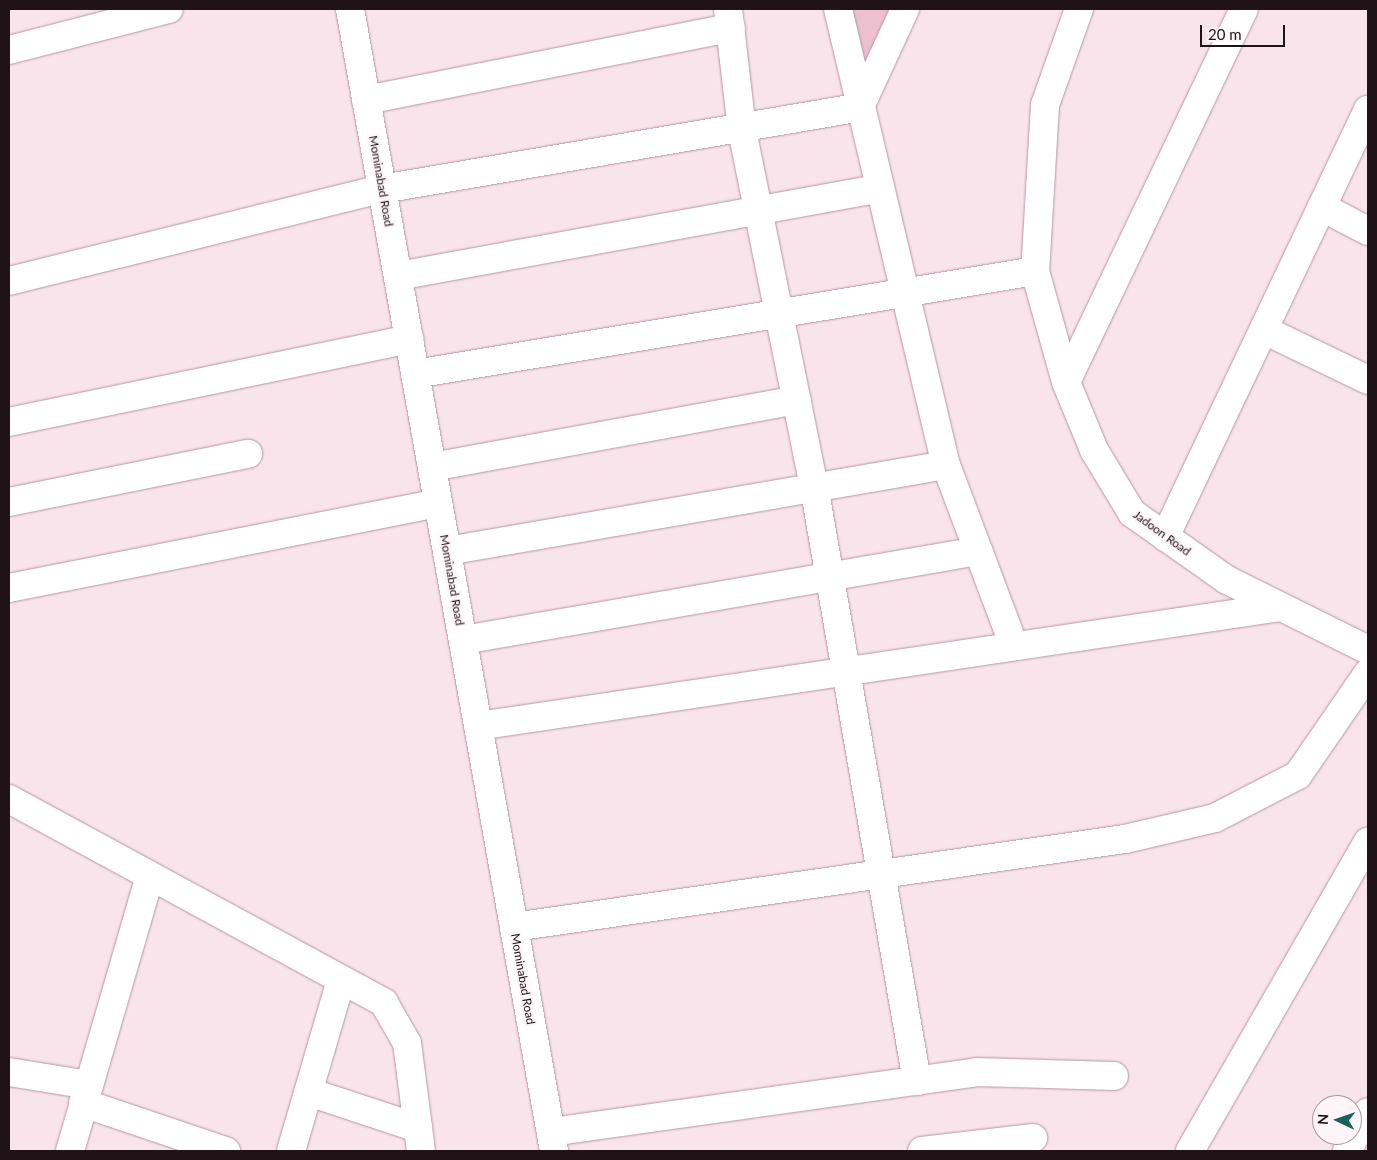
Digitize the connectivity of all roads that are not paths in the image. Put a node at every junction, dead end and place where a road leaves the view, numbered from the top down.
1 (169, 9) edge
2 (350, 9) edge
3 (838, 9) edge
4 (905, 9) edge
5 (1079, 9) edge
6 (1244, 9) edge
7 (729, 18) edge
8 (9, 50) edge
9 (366, 100) junction
10 (860, 107) junction
11 (1368, 110) edge
12 (742, 130) junction
13 (382, 189) junction
14 (879, 189) junction
15 (1322, 208) junction
16 (757, 214) junction
17 (1368, 231) edge
18 (1035, 271) junction
19 (398, 276) junction
20 (9, 280) edge
21 (902, 292) junction
22 (781, 313) junction
23 (1264, 330) junction
24 (409, 339) junction
25 (415, 374) junction
26 (1368, 380) edge
27 (1066, 382) junction
28 (797, 400) junction
29 (9, 422) edge
30 (248, 454) dead end
31 (432, 466) junction
32 (946, 466) junction
33 (814, 486) junction
34 (9, 502) edge
35 (438, 503) junction
36 (1165, 537) junction
37 (447, 551) junction
38 (978, 551) junction
39 (827, 574) junction
40 (9, 588) edge
41 (1282, 607) junction
42 (463, 640) junction
43 (1014, 646) junction
44 (1368, 650) edge
45 (844, 670) junction
46 (1368, 673) edge
47 (478, 726) junction
48 (9, 799) edge
49 (1368, 842) edge
50 (880, 874) junction
51 (150, 876) junction
52 (514, 927) junction
53 (341, 980) junction
54 (9, 1072) edge
55 (1114, 1076) dead end
56 (917, 1080) junction
57 (309, 1092) junction
58 (86, 1094) junction
59 (1368, 1112) edge
60 (1033, 1138) dead end
61 (419, 1140) edge
62 (553, 1142) edge
63 (70, 1151) edge
64 (226, 1151) edge
65 (291, 1151) edge
66 (922, 1151) edge
67 (1190, 1151) edge
68 (1347, 1151) edge

1 - 8 street
2 - 9 street, Mominabad Road
3 - 10 street
4 - 10 street
5 - 18 street, Jadoon Road
6 - 27 street
7 - 9 street
7 - 12 street
9 - 13 street, Mominabad Road
10 - 12 street
10 - 14 street
11 - 15 street
12 - 13 street
12 - 16 street
13 - 19 street, Mominabad Road
13 - 20 street
14 - 16 street
14 - 21 street
15 - 17 street
15 - 23 street
16 - 19 street
16 - 22 street
18 - 21 street
18 - 27 street, Jadoon Road
19 - 24 street, Mominabad Road
21 - 22 street
21 - 32 street
22 - 25 street
22 - 28 street
23 - 26 street
23 - 36 street
24 - 25 street, Mominabad Road
24 - 29 street
25 - 31 street, Mominabad Road
27 - 36 street, Jadoon Road
28 - 31 street
28 - 33 street
30 - 34 street
31 - 35 street, Mominabad Road
32 - 33 street
32 - 38 street
33 - 37 street
33 - 39 street
35 - 37 street, Mominabad Road
35 - 40 street
36 - 41 street, Jadoon Road
37 - 42 street, Mominabad Road
38 - 39 street
38 - 43 street
39 - 42 street
39 - 45 street
41 - 43 street
41 - 44 street, Jadoon Road
42 - 47 street, Mominabad Road
43 - 45 street
45 - 47 street
45 - 50 street
46 - 50 street
47 - 52 street, Mominabad Road
48 - 51 street
49 - 67 street
50 - 52 street
50 - 56 street
51 - 53 street
51 - 58 street
52 - 62 street, Mominabad Road
53 - 57 street
53 - 61 street
54 - 58 street
55 - 56 street
56 - 62 street
57 - 61 street
57 - 65 street
58 - 63 street
58 - 64 street
59 - 68 street
60 - 66 street

